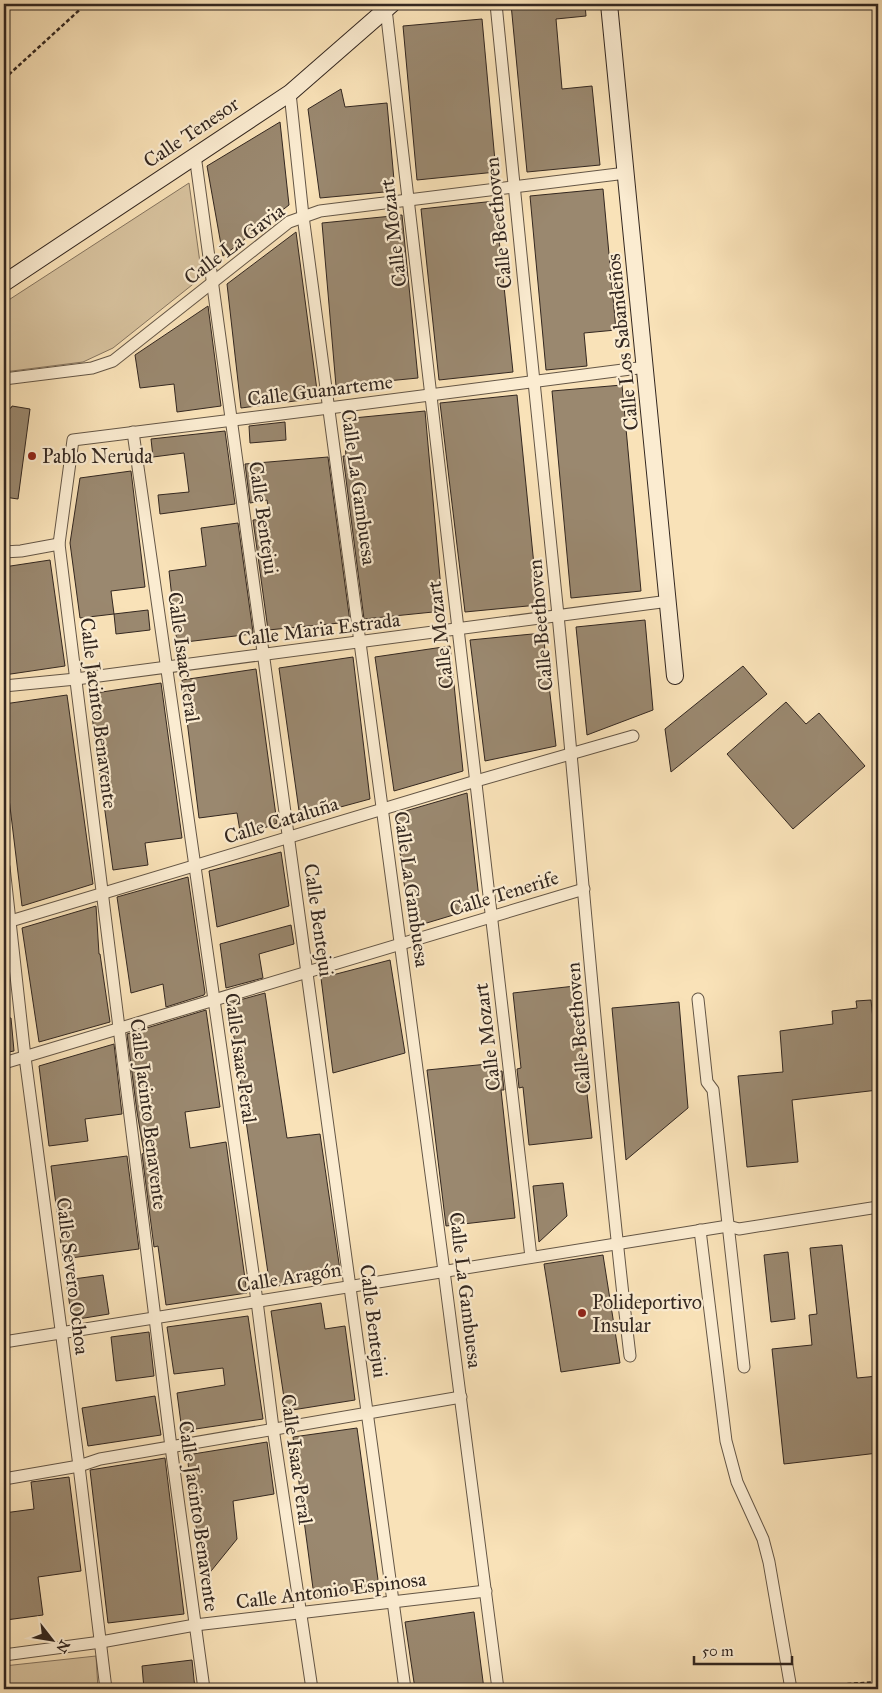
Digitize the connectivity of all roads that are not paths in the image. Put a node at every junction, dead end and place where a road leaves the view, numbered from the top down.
1 (496, 4) edge
2 (609, 4) edge
3 (389, 7) edge
4 (290, 93) junction
5 (196, 155) junction
6 (626, 173) junction
7 (513, 187) junction
8 (408, 200) junction
9 (304, 216) junction
10 (213, 282) junction
11 (4, 283) edge
12 (646, 366) junction
13 (4, 379) edge
14 (534, 381) junction
15 (431, 395) junction
16 (329, 408) junction
17 (232, 420) junction
18 (133, 432) junction
19 (59, 544) junction
20 (4, 552) edge
21 (669, 602) junction
22 (558, 617) junction
23 (458, 630) junction
24 (360, 642) junction
25 (264, 654) junction
26 (166, 667) junction
27 (675, 676) dead end
28 (76, 679) junction
29 (4, 686) edge
30 (633, 736) dead end
31 (570, 755) junction
32 (476, 781) junction
33 (383, 809) junction
34 (289, 837) junction
35 (195, 866) junction
36 (4, 867) edge
37 (584, 889) junction
38 (102, 893) junction
39 (491, 917) junction
40 (7, 922) edge
41 (401, 944) junction
42 (307, 972) junction
43 (698, 999) dead end
44 (214, 1000) junction
45 (119, 1029) junction
46 (25, 1057) junction
47 (4, 1063) edge
48 (878, 1207) edge
49 (728, 1226) junction
50 (700, 1230) junction
51 (617, 1244) junction
52 (531, 1257) junction
53 (444, 1271) junction
54 (351, 1286) junction
55 (257, 1301) junction
56 (155, 1317) junction
57 (61, 1332) junction
58 (4, 1342) edge
59 (630, 1356) dead end
60 (744, 1367) dead end
61 (460, 1396) junction
62 (367, 1413) junction
63 (273, 1428) junction
64 (170, 1447) junction
65 (79, 1466) junction
66 (4, 1479) edge
67 (486, 1591) junction
68 (394, 1602) junction
69 (300, 1613) junction
70 (194, 1625) junction
71 (101, 1642) junction
72 (4, 1655) edge
73 (106, 1689) edge
74 (204, 1689) edge
75 (312, 1689) edge
76 (404, 1689) edge
77 (498, 1689) edge
78 (791, 1689) edge

1 - 7 street, Calle Beethoven
2 - 6 street, Calle Los Sabandeños
3 - 4 street, Calle Tenesor
3 - 8 street, Calle Mozart
4 - 5 street, Calle Tenesor
4 - 9 street, Calle La Gambuesa
5 - 10 street, Calle Bentejui
5 - 11 street, Calle Tenesor
6 - 7 street, Calle La Gavia
6 - 12 street, Calle Los Sabandeños
7 - 8 street, Calle La Gavia
7 - 14 street, Calle Beethoven
8 - 9 street, Calle La Gavia
8 - 15 street, Calle Mozart
9 - 10 street, Calle La Gavia
9 - 16 street, Calle La Gambuesa
10 - 13 street, Calle La Gavia
10 - 17 street, Calle Bentejui
12 - 14 street, Calle Guanarteme
12 - 21 street, Calle Los Sabandeños
14 - 15 street, Calle Guanarteme
14 - 22 street, Calle Beethoven
15 - 16 street, Calle Guanarteme
15 - 23 street, Calle Mozart
16 - 17 street, Calle Guanarteme
16 - 24 street, Calle La Gambuesa
17 - 18 street, Calle Guanarteme
17 - 25 street, Calle Bentejui
18 - 19 street, Calle Guanarteme
18 - 26 street, Calle Isaac Peral
19 - 20 street
19 - 28 street, Calle Jacinto Benavente
21 - 22 street, Calle Maria Estrada
21 - 27 street, Calle Los Sabandeños
22 - 23 street, Calle Maria Estrada
22 - 31 street, Calle Beethoven
23 - 24 street, Calle Maria Estrada
23 - 32 street, Calle Mozart
24 - 25 street, Calle Maria Estrada
24 - 33 street, Calle La Gambuesa
25 - 26 street, Calle Maria Estrada
25 - 34 street, Calle Bentejui
26 - 28 street, Calle Maria Estrada
26 - 35 street, Calle Isaac Peral
28 - 29 street, Calle Maria Estrada
28 - 38 street, Calle Jacinto Benavente
30 - 31 street, Calle Cataluña
31 - 32 street, Calle Cataluña
31 - 37 street, Calle Beethoven
32 - 33 street, Calle Cataluña
32 - 39 street, Calle Mozart
33 - 34 street, Calle Cataluña
33 - 41 street, Calle La Gambuesa
34 - 35 street, Calle Cataluña
34 - 42 street, Calle Bentejui
35 - 38 street, Calle Cataluña
35 - 44 street, Calle Isaac Peral
36 - 40 street, Calle Severo Ochoa
37 - 39 street, Calle Tenerife
37 - 51 street, Calle Beethoven
38 - 40 street, Calle Cataluña
38 - 45 street, Calle Jacinto Benavente
39 - 41 street, Calle Tenerife
39 - 52 street, Calle Mozart
40 - 46 street, Calle Severo Ochoa
41 - 42 street, Calle Tenerife
41 - 53 street, Calle La Gambuesa
42 - 44 street, Calle Tenerife
42 - 54 street, Calle Bentejui
43 - 49 street
44 - 45 street, Calle Tenerife
44 - 55 street, Calle Isaac Peral
45 - 46 street, Calle Tenerife
45 - 56 street, Calle Jacinto Benavente
46 - 47 street, Calle Tenerife
46 - 57 street, Calle Severo Ochoa
48 - 49 street, Calle Aragón
49 - 50 street, Calle Aragón
49 - 60 street
50 - 51 street, Calle Aragón
50 - 78 street
51 - 52 street, Calle Aragón
51 - 59 street
52 - 53 street, Calle Aragón
53 - 54 street, Calle Aragón
53 - 61 street, Calle La Gambuesa
54 - 55 street, Calle Aragón
54 - 62 street, Calle Bentejui
55 - 56 street, Calle Aragón
55 - 63 street, Calle Isaac Peral
56 - 57 street, Calle Aragón
56 - 64 street, Calle Jacinto Benavente
57 - 58 street, Calle Aragón
57 - 65 street, Calle Severo Ochoa
61 - 62 street
61 - 67 street, Calle La Gambuesa
62 - 63 street
62 - 68 street, Calle Bentejui
63 - 64 street
63 - 69 street, Calle Isaac Peral
64 - 65 street
64 - 70 street, Calle Jacinto Benavente
65 - 66 street
65 - 71 street, Calle Severo Ochoa
67 - 68 street, Calle Antonio Espinosa
67 - 77 street, Calle La Gambuesa
68 - 69 street, Calle Antonio Espinosa
68 - 76 street, Calle Bentejui
69 - 70 street, Calle Antonio Espinosa
69 - 75 street, Calle Isaac Peral
70 - 71 street, Calle Antonio Espinosa
70 - 74 street, Calle Jacinto Benavente
71 - 72 street, Calle Antonio Espinosa
71 - 73 street, Calle Severo Ochoa

